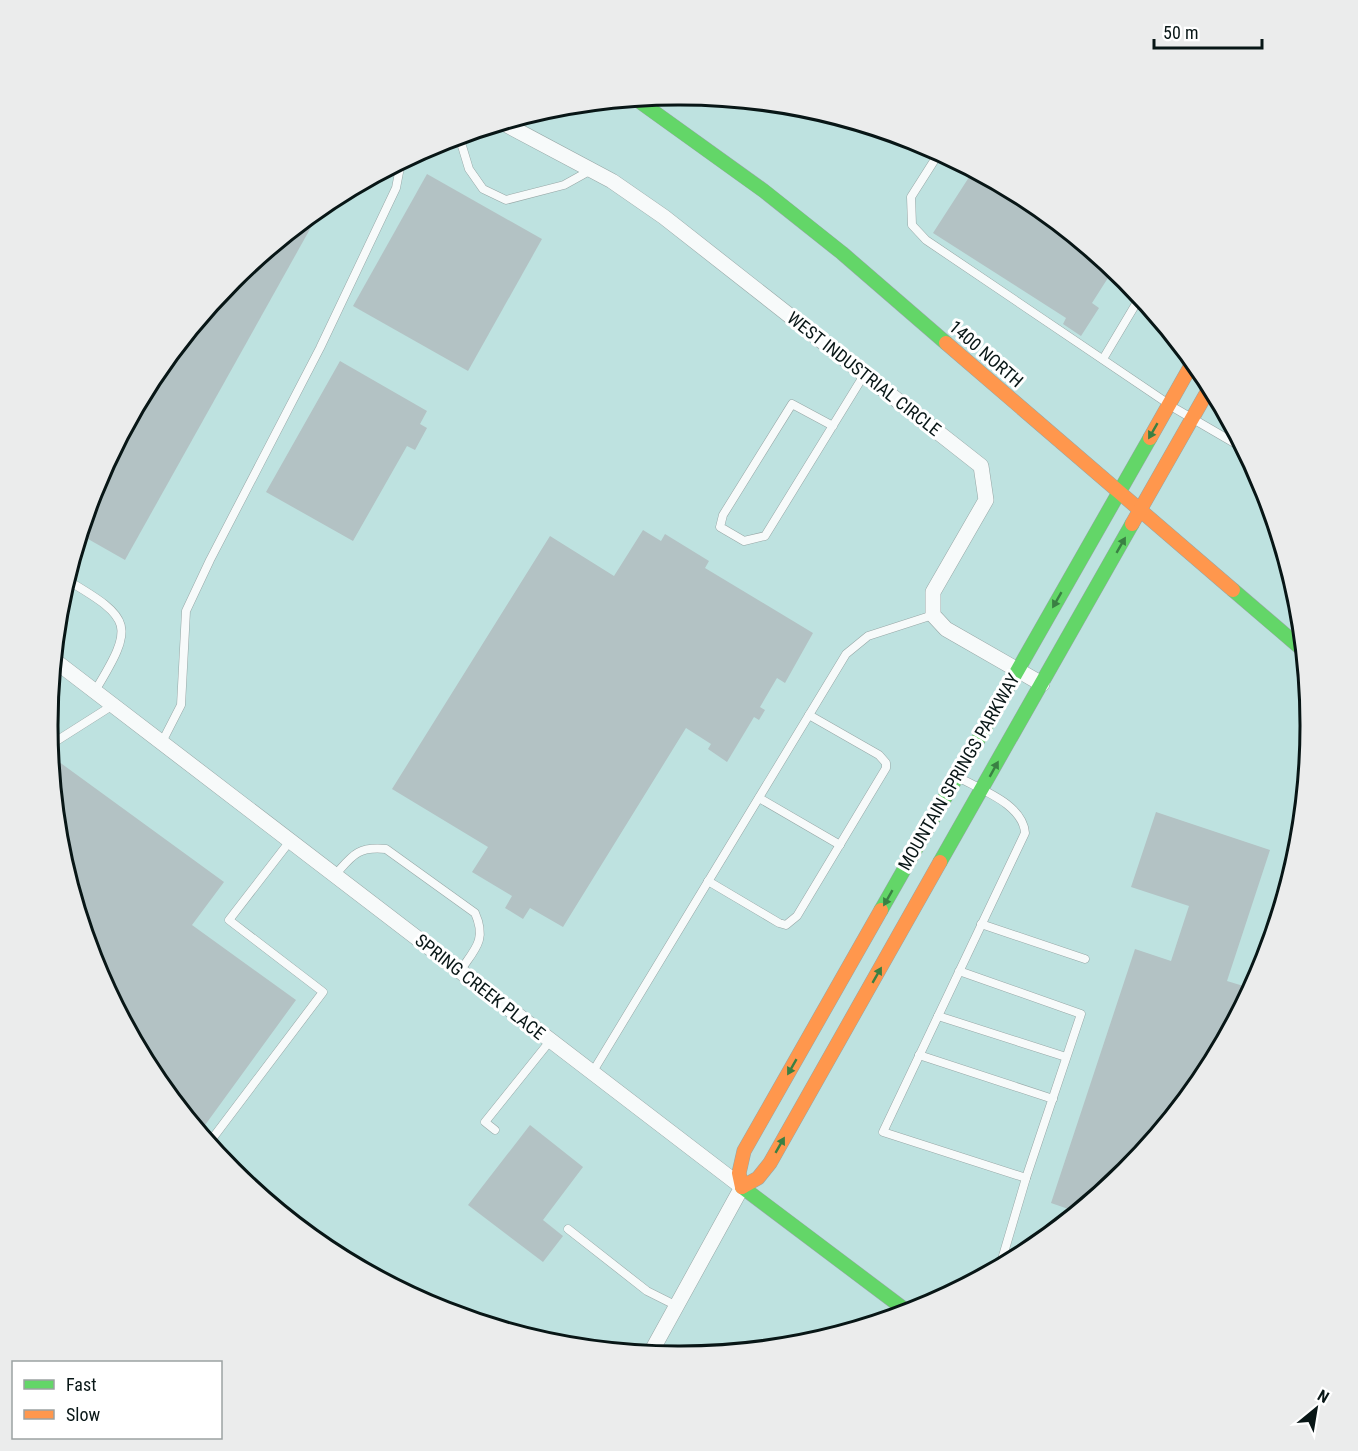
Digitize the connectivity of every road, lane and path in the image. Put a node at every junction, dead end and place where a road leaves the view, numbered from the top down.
1 (645, 106) edge
2 (512, 128) edge
3 (462, 145) edge
4 (934, 160) edge
5 (592, 170) junction
6 (399, 172) edge
7 (1135, 305) edge
8 (1104, 359) junction
9 (1188, 371) edge
10 (864, 375) junction
11 (1205, 397) edge
12 (1169, 404) junction
13 (1192, 419) junction
14 (833, 426) junction
15 (1230, 441) edge
16 (1119, 491) junction
17 (1141, 509) junction
18 (75, 585) edge
19 (933, 615) junction
20 (1294, 642) edge
21 (62, 666) edge
22 (1018, 670) junction
23 (1042, 684) junction
24 (95, 691) junction
25 (113, 705) junction
26 (809, 715) junction
27 (59, 739) edge
28 (162, 742) junction
29 (957, 777) junction
30 (981, 791) junction
31 (759, 798) junction
32 (290, 841) junction
33 (840, 845) junction
34 (335, 875) junction
35 (708, 881) junction
36 (981, 924) junction
37 (1085, 959) dead end
38 (460, 971) junction
39 (959, 971) junction
40 (938, 1016) junction
41 (550, 1041) junction
42 (919, 1055) junction
43 (1066, 1057) junction
44 (592, 1073) junction
45 (1053, 1099) junction
46 (495, 1130) dead end
47 (214, 1137) edge
48 (1026, 1178) junction
49 (742, 1187) junction
50 (568, 1230) dead end
51 (1004, 1254) edge
52 (899, 1305) edge
53 (677, 1306) junction
54 (655, 1345) edge

1 - 16 street, 1400 NORTH
2 - 5 street, WEST INDUSTRIAL CIRCLE
3 - 5 lane
4 - 8 lane
5 - 10 street, WEST INDUSTRIAL CIRCLE
6 - 28 lane
7 - 8 lane
8 - 12 lane
9 - 12 street, MOUNTAIN SPRINGS PARKWAY
10 - 14 lane
10 - 19 street, WEST INDUSTRIAL CIRCLE
11 - 13 street, MOUNTAIN SPRINGS PARKWAY
12 - 13 lane
12 -> 16 street, MOUNTAIN SPRINGS PARKWAY
13 - 15 lane
13 - 17 street, MOUNTAIN SPRINGS PARKWAY
14 - 14 lane
16 - 17 street, 1400 NORTH
16 -> 22 street, MOUNTAIN SPRINGS PARKWAY
17 - 20 street, 1400 NORTH
23 -> 17 street, MOUNTAIN SPRINGS PARKWAY
18 - 24 lane
19 - 22 street
19 - 26 lane
21 - 24 street, SPRING CREEK PLACE
22 - 23 street
22 - 29 street, MOUNTAIN SPRINGS PARKWAY
30 -> 23 street, MOUNTAIN SPRINGS PARKWAY
24 - 25 street, SPRING CREEK PLACE
25 - 27 lane
25 - 28 street, SPRING CREEK PLACE
26 - 31 lane
26 - 33 lane
28 - 32 street, SPRING CREEK PLACE
29 - 30 lane
29 -> 49 street, MOUNTAIN SPRINGS PARKWAY
30 - 36 lane
49 -> 30 street, MOUNTAIN SPRINGS PARKWAY
31 - 33 lane
31 - 35 lane
32 - 34 street, SPRING CREEK PLACE
32 - 47 lane
33 - 35 lane
34 - 38 street, SPRING CREEK PLACE
34 - 38 lane
35 - 44 lane
36 - 37 lane
36 - 39 lane
38 - 41 street, SPRING CREEK PLACE
39 - 40 lane
39 - 43 lane
40 - 42 lane
40 - 43 lane
41 - 44 street, SPRING CREEK PLACE
41 - 46 lane
42 - 45 lane
42 - 48 lane
43 - 45 lane
44 - 49 street, SPRING CREEK PLACE
45 - 48 lane
48 - 51 lane
49 - 52 street, SPRING CREEK PLACE
49 - 53 street, MOUNTAIN SPRINGS PARKWAY
50 - 53 lane
53 - 54 street, MOUNTAIN SPRINGS PARKWAY

